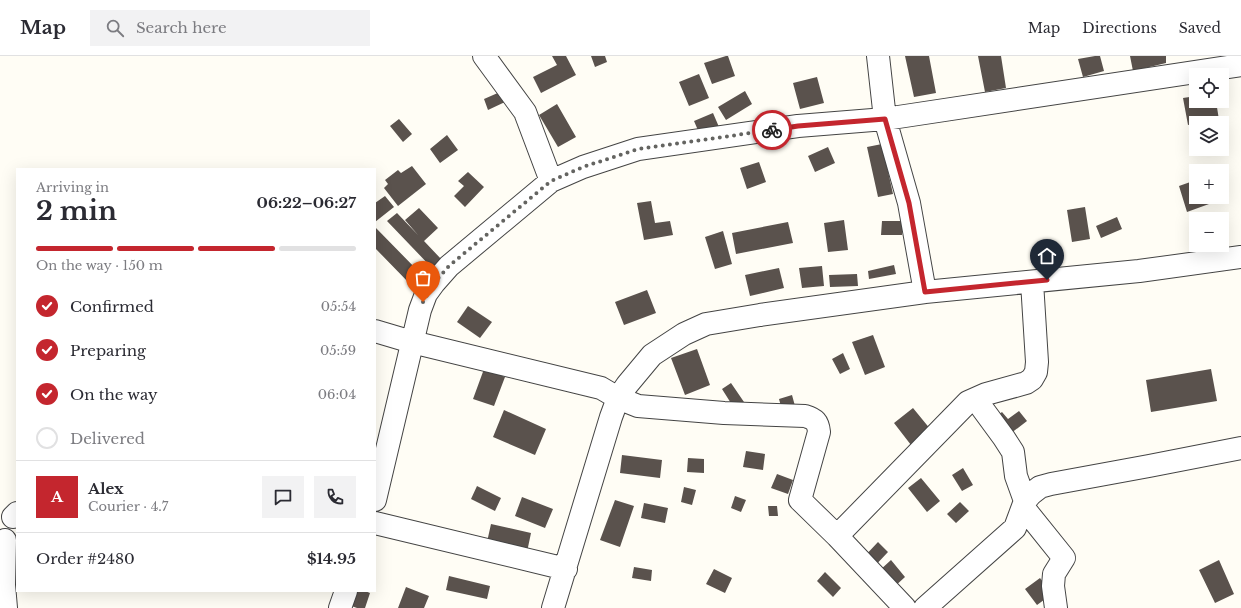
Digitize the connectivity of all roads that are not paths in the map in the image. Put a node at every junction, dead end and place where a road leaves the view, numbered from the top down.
1 (484, 56) edge
2 (878, 56) edge
3 (1241, 65) edge
4 (885, 119) junction
5 (551, 181) junction
6 (1241, 257) edge
7 (1032, 282) junction
8 (925, 292) junction
9 (376, 331) edge
10 (412, 342) junction
11 (618, 398) junction
12 (982, 408) dead end
13 (1241, 448) edge
14 (376, 496) edge
15 (1024, 504) junction
16 (376, 523) edge
17 (837, 536) junction
18 (5, 540) dead end
19 (566, 569) junction
20 (346, 592) edge
21 (6, 608) edge
22 (340, 608) edge
23 (553, 608) edge
24 (906, 608) edge
25 (925, 608) edge
26 (1056, 608) edge

1 - 5 street
2 - 4 street
3 - 4 street
4 - 5 street
4 - 8 street
5 - 10 street
6 - 7 street
7 - 8 street
7 - 17 street
8 - 11 street
9 - 10 street
10 - 11 street
10 - 14 street
11 - 17 street
11 - 19 street
12 - 15 street
13 - 15 street
15 - 25 street
15 - 26 street
16 - 19 street
17 - 24 street
18 - 21 street
19 - 23 street
20 - 22 street

